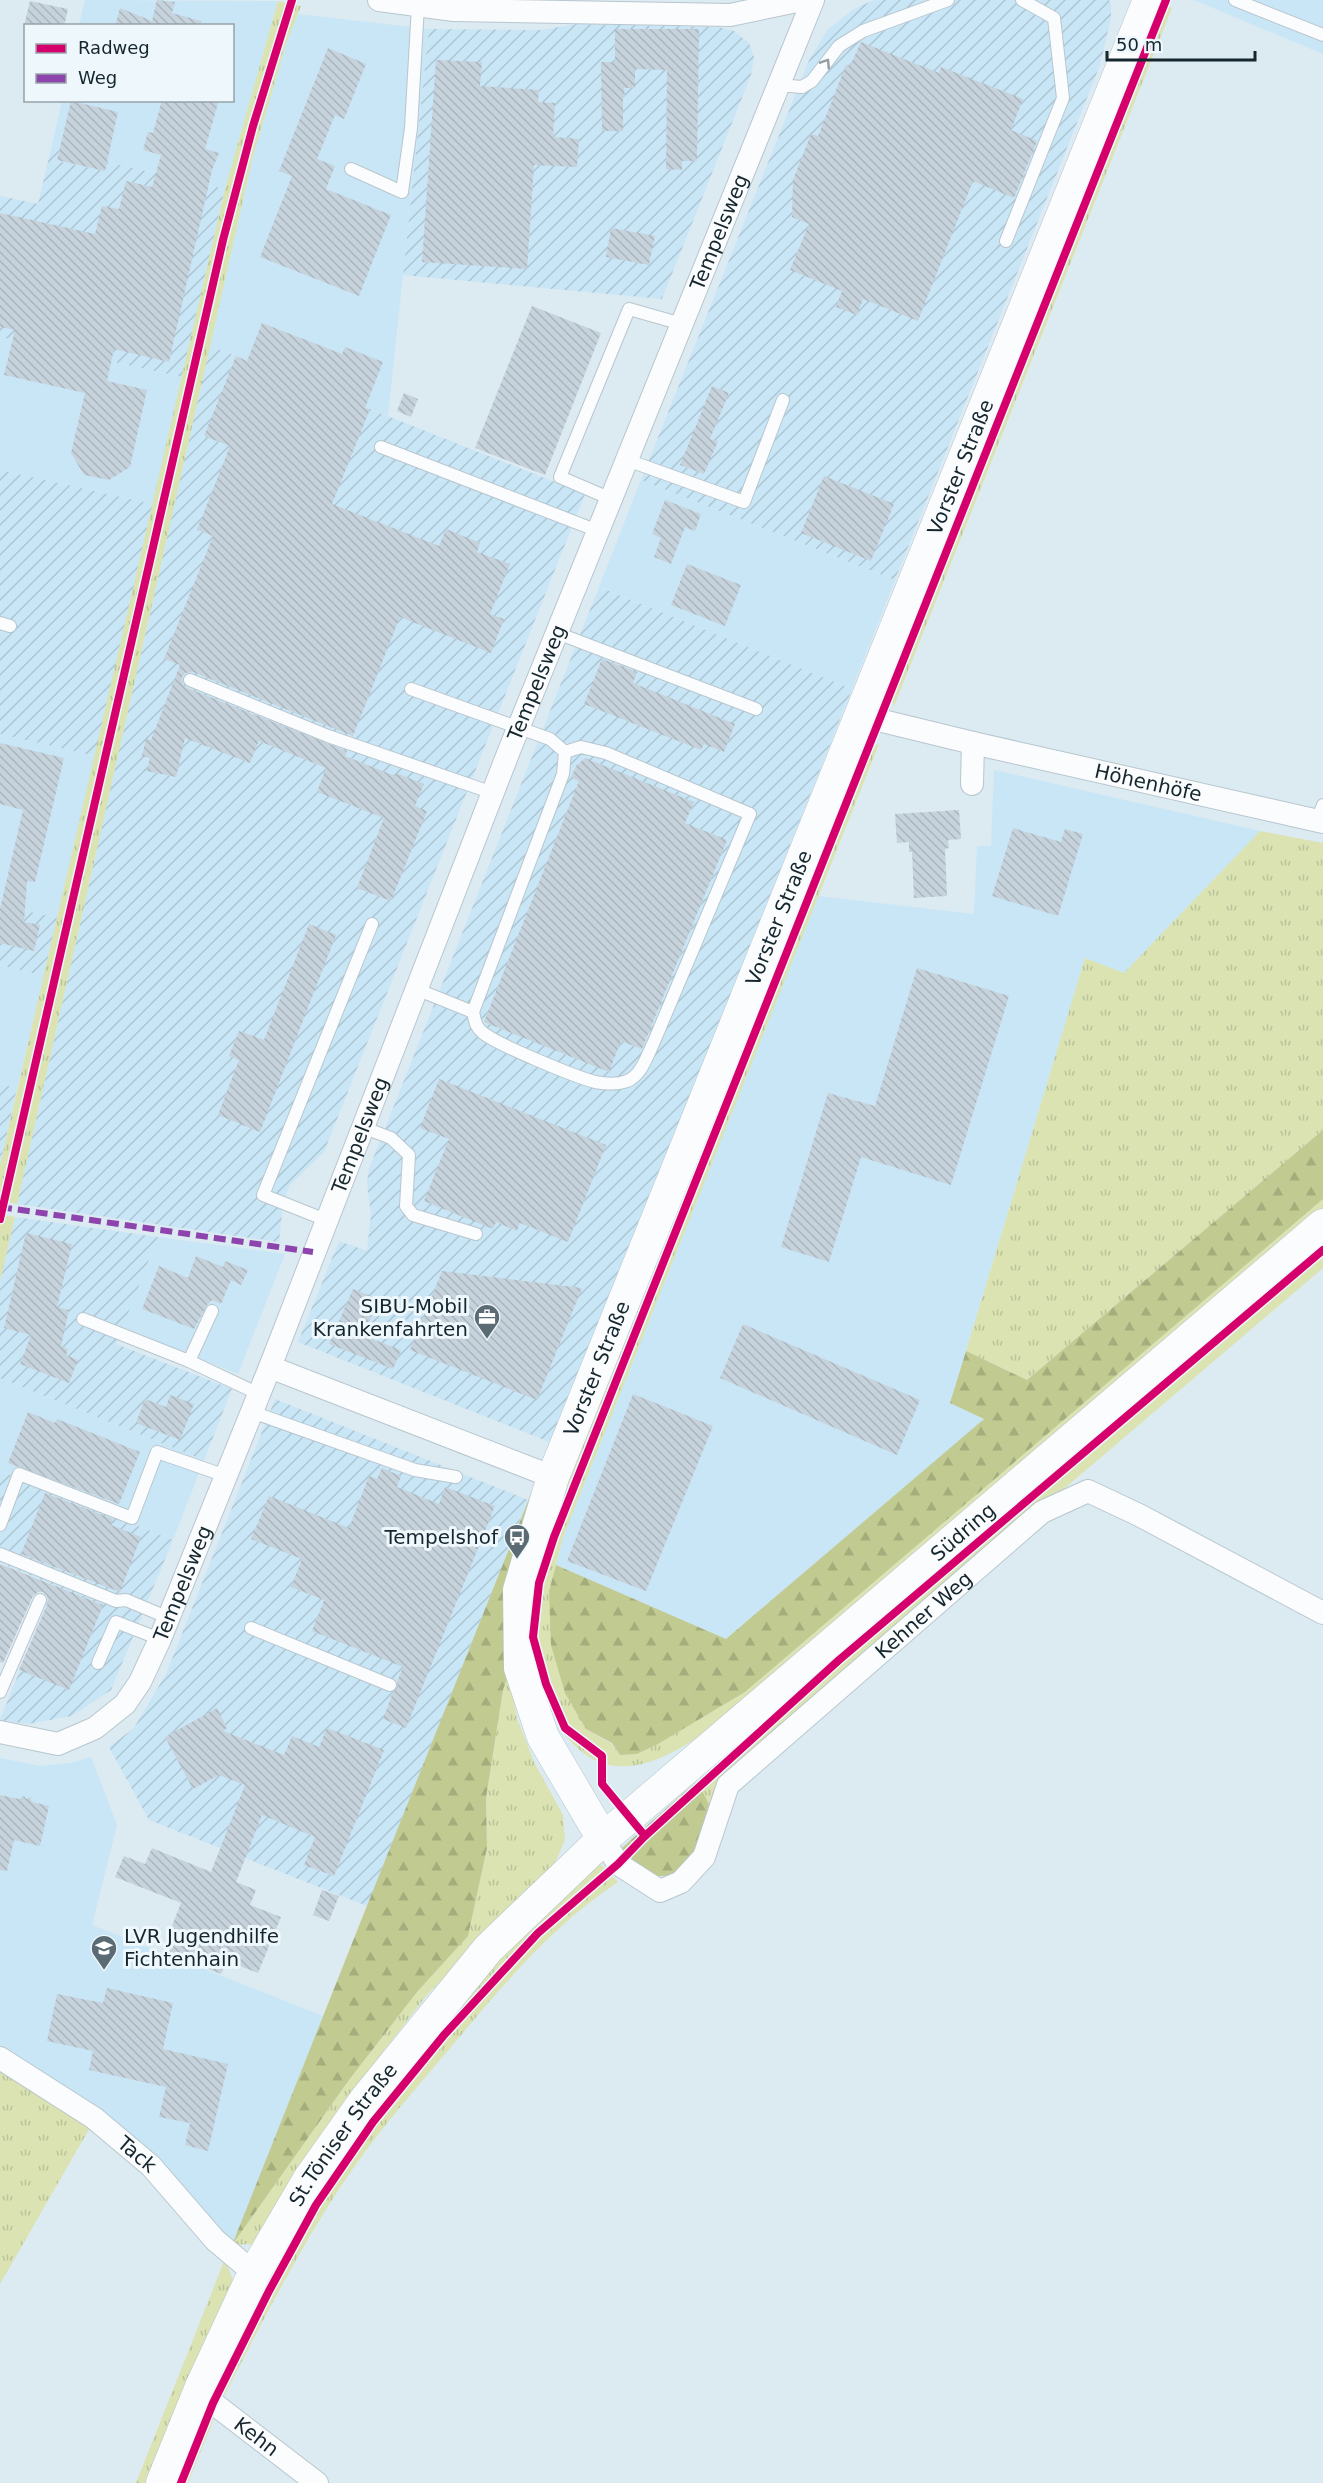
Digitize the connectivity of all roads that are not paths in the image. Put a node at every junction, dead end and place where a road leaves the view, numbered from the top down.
1 (379, 0) edge
2 (802, 0) edge
3 (813, 0) edge
4 (948, 0) edge
5 (1022, 0) edge
6 (1149, 0) edge
7 (1235, 0) edge
8 (418, 5) junction
9 (1323, 35) edge
10 (778, 85) junction
11 (351, 169) dead end
12 (1006, 242) dead end
13 (682, 324) junction
14 (783, 400) dead end
15 (381, 447) dead end
16 (627, 460) junction
17 (611, 499) junction
18 (598, 531) junction
19 (557, 633) junction
20 (190, 680) dead end
21 (411, 689) dead end
22 (756, 709) dead end
23 (862, 716) junction
24 (518, 728) junction
25 (973, 743) junction
26 (565, 752) junction
27 (972, 784) dead end
28 (493, 792) junction
29 (1321, 816) edge
30 (372, 924) dead end
31 (416, 989) junction
32 (472, 1012) junction
33 (362, 1127) junction
34 (326, 1220) junction
35 (1323, 1225) edge
36 (476, 1234) dead end
37 (212, 1311) dead end
38 (83, 1319) dead end
39 (189, 1361) junction
40 (270, 1367) junction
41 (255, 1403) junction
42 (226, 1476) junction
43 (456, 1477) dead end
44 (553, 1477) junction
45 (0, 1525) edge
46 (0, 1554) edge
47 (40, 1600) dead end
48 (1323, 1613) edge
49 (169, 1618) junction
50 (251, 1628) dead end
51 (160, 1640) junction
52 (98, 1664) dead end
53 (390, 1685) dead end
54 (0, 1692) edge
55 (0, 1732) edge
56 (603, 1839) junction
57 (0, 2058) edge
58 (254, 2273) junction
59 (201, 2387) junction
60 (162, 2483) edge
61 (317, 2483) edge

1 - 8 street
2 - 8 street
3 - 10 street, Tempelsweg
10 -> 4 lane
5 - 12 lane
6 - 23 street, Vorster Straße
7 - 9 lane
8 - 11 lane
10 - 13 street, Tempelsweg
13 - 16 street, Tempelsweg
13 - 17 lane
14 - 16 lane
15 - 18 lane
16 - 17 street, Tempelsweg
17 - 18 street, Tempelsweg
18 - 19 street, Tempelsweg
19 - 22 lane
19 - 24 street, Tempelsweg
20 - 28 lane
21 - 24 lane
23 - 25 street, Höhenhöfe
23 - 44 street, Vorster Straße
24 - 26 lane
24 - 28 street, Tempelsweg
25 - 27 street
25 - 29 street, Höhenhöfe
26 - 32 lane
26 - 32 lane
28 - 31 street, Tempelsweg
30 - 34 lane
31 - 32 lane
31 - 33 street, Tempelsweg
33 - 34 street, Tempelsweg
33 - 36 lane
34 - 40 street, Tempelsweg
35 - 56 street, Südring
37 - 39 lane
38 - 39 lane
39 - 41 lane
40 - 41 street, Tempelsweg
40 - 44 street
41 - 42 street, Tempelsweg
41 - 43 lane
42 - 45 lane
42 - 49 street, Tempelsweg
44 - 56 street, Vorster Straße
46 - 49 lane
47 - 54 lane
48 - 56 street, Kehner Weg
49 - 51 street, Tempelsweg
50 - 53 lane
51 - 52 lane
51 - 55 street, Tempelsweg
56 - 58 street, St.Töniser Straße
57 - 58 street, Tack
58 - 59 street, St.Töniser Straße
59 - 60 street, St.Töniser Straße
59 - 61 street, Kehn

